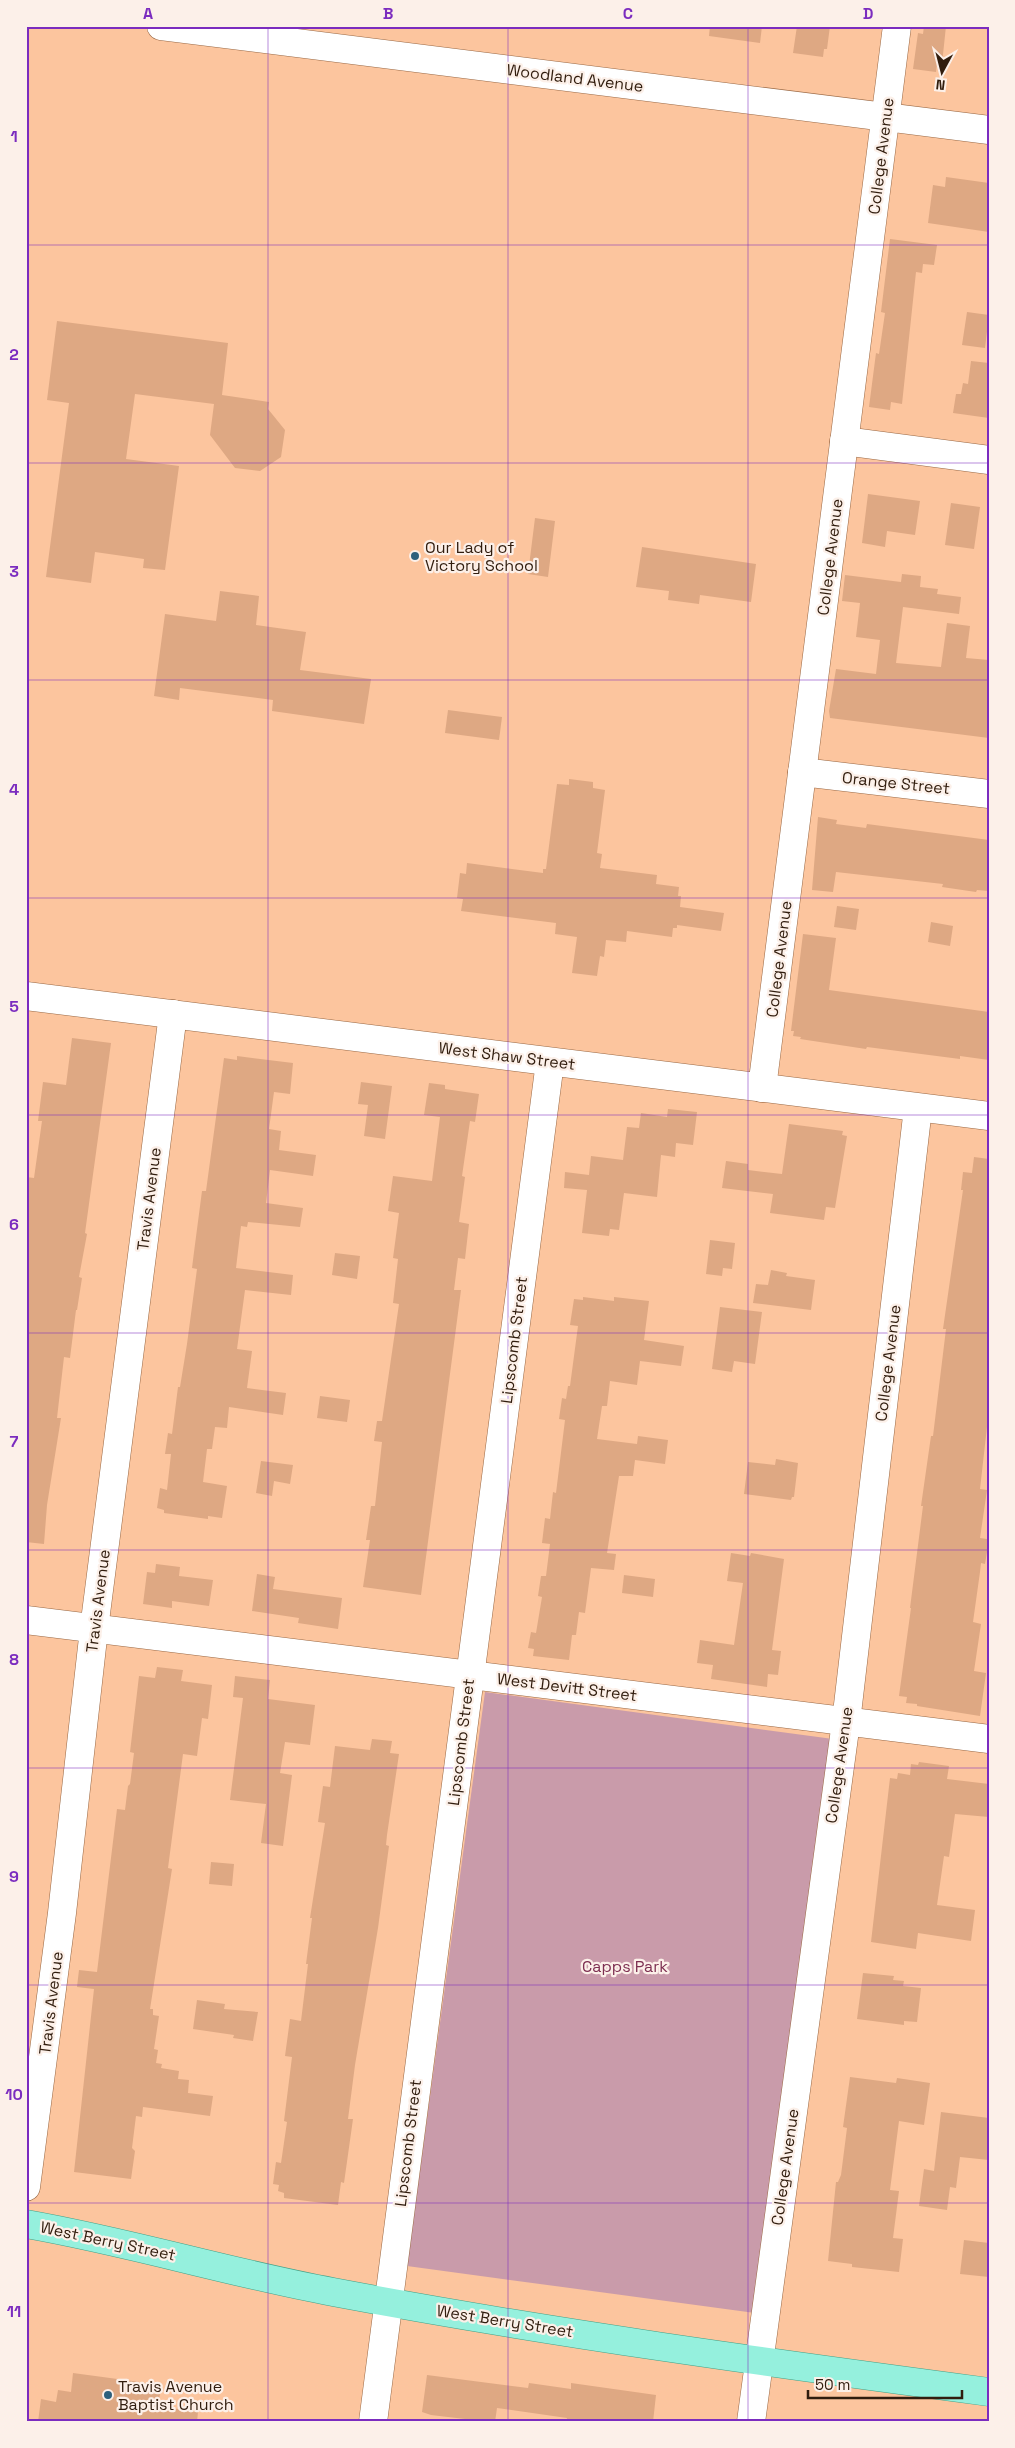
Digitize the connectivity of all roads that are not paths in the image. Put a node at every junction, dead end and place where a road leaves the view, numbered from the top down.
1 (161, 26) edge
2 (897, 26) edge
3 (885, 117) junction
4 (989, 130) edge
5 (844, 441) junction
6 (989, 460) edge
7 (802, 772) junction
8 (989, 794) edge
9 (26, 996) edge
10 (173, 1014) junction
11 (550, 1062) junction
12 (762, 1088) junction
13 (918, 1108) junction
14 (989, 1116) edge
15 (26, 1620) edge
16 (94, 1628) junction
17 (470, 1675) junction
18 (846, 1722) junction
19 (989, 1739) edge
20 (26, 2188) edge
21 (26, 2224) edge
22 (388, 2302) junction
23 (758, 2362) junction
24 (989, 2392) edge
25 (373, 2422) edge
26 (751, 2422) edge

1 - 3 street, Woodland Avenue
2 - 3 street, College Avenue
3 - 4 street, Woodland Avenue
3 - 5 street, College Avenue
5 - 6 street
5 - 7 street, College Avenue
7 - 8 street, Orange Street
7 - 12 street, College Avenue
9 - 10 street, West Shaw Street
10 - 11 street, West Shaw Street
10 - 16 street, Travis Avenue
11 - 12 street, West Shaw Street
11 - 17 street, Lipscomb Street
12 - 13 street, West Shaw Street
13 - 14 street, West Shaw Street
13 - 18 street, College Avenue
15 - 16 street, West Devitt Street
16 - 17 street, West Devitt Street
16 - 20 street, Travis Avenue
17 - 18 street, West Devitt Street
17 - 22 street, Lipscomb Street
18 - 19 street, West Devitt Street
18 - 23 street, College Avenue
21 - 22 main road, West Berry Street
22 - 23 main road, West Berry Street
22 - 25 street, Lipscomb Street
23 - 24 main road, West Berry Street
23 - 26 street, College Avenue

